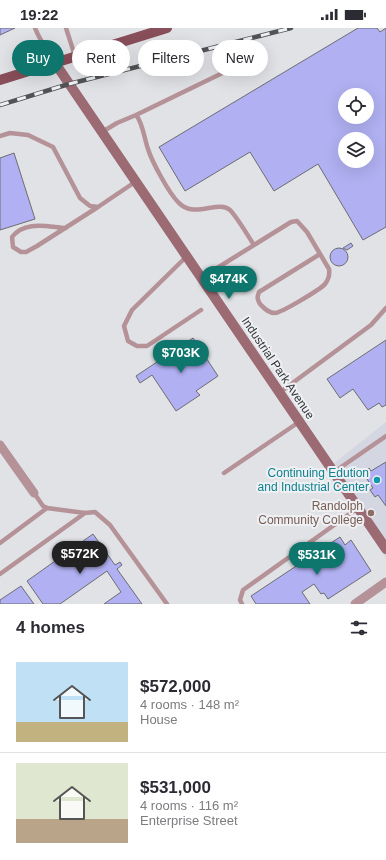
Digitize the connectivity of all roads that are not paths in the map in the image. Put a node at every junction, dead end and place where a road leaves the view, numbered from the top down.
1 (36, 28) edge
2 (66, 28) edge
3 (167, 28) edge
4 (40, 40) edge
5 (128, 40) edge
6 (72, 47) edge
7 (13, 76) edge
8 (64, 76) edge
9 (216, 76) edge
10 (0, 80) edge
11 (136, 115) junction
12 (102, 132) junction
13 (0, 136) edge
14 (135, 182) junction
15 (98, 207) junction
16 (66, 228) junction
17 (254, 245) junction
18 (320, 254) junction
19 (186, 257) junction
20 (201, 278) junction
21 (386, 308) edge
22 (201, 310) dead end
23 (279, 392) junction
24 (300, 422) junction
25 (386, 436) edge
26 (0, 445) edge
27 (334, 472) junction
28 (224, 473) dead end
29 (34, 493) joint
30 (47, 508) junction
31 (358, 508) junction
32 (85, 513) junction
33 (0, 542) edge
34 (384, 543) edge
35 (0, 574) edge
36 (386, 582) edge
37 (167, 604) edge
38 (242, 604) edge
39 (355, 604) edge

1 - 4 lane
2 - 6 lane
3 - 5 main road
7 - 10 main road
8 - 12 street, Industrial Park Avenue
9 - 11 lane
11 - 12 lane
11 - 17 lane
12 - 14 street, Industrial Park Avenue
13 - 15 lane
14 - 15 lane
14 - 19 street, Industrial Park Avenue
15 - 16 lane
16 - 16 lane
17 - 18 lane
17 - 20 lane
18 - 18 lane
19 - 20 street, Industrial Park Avenue
19 - 22 lane
20 - 23 street, Industrial Park Avenue
21 - 23 lane
23 - 24 street, Industrial Park Avenue
24 - 27 street, Industrial Park Avenue
24 - 28 lane
25 - 27 lane
26 - 29 street
27 - 31 street, Industrial Park Avenue
29 - 30 lane
30 - 32 lane
30 - 33 lane
31 - 34 street, Industrial Park Avenue
31 - 38 lane
32 - 35 lane
32 - 37 lane
36 - 39 street

